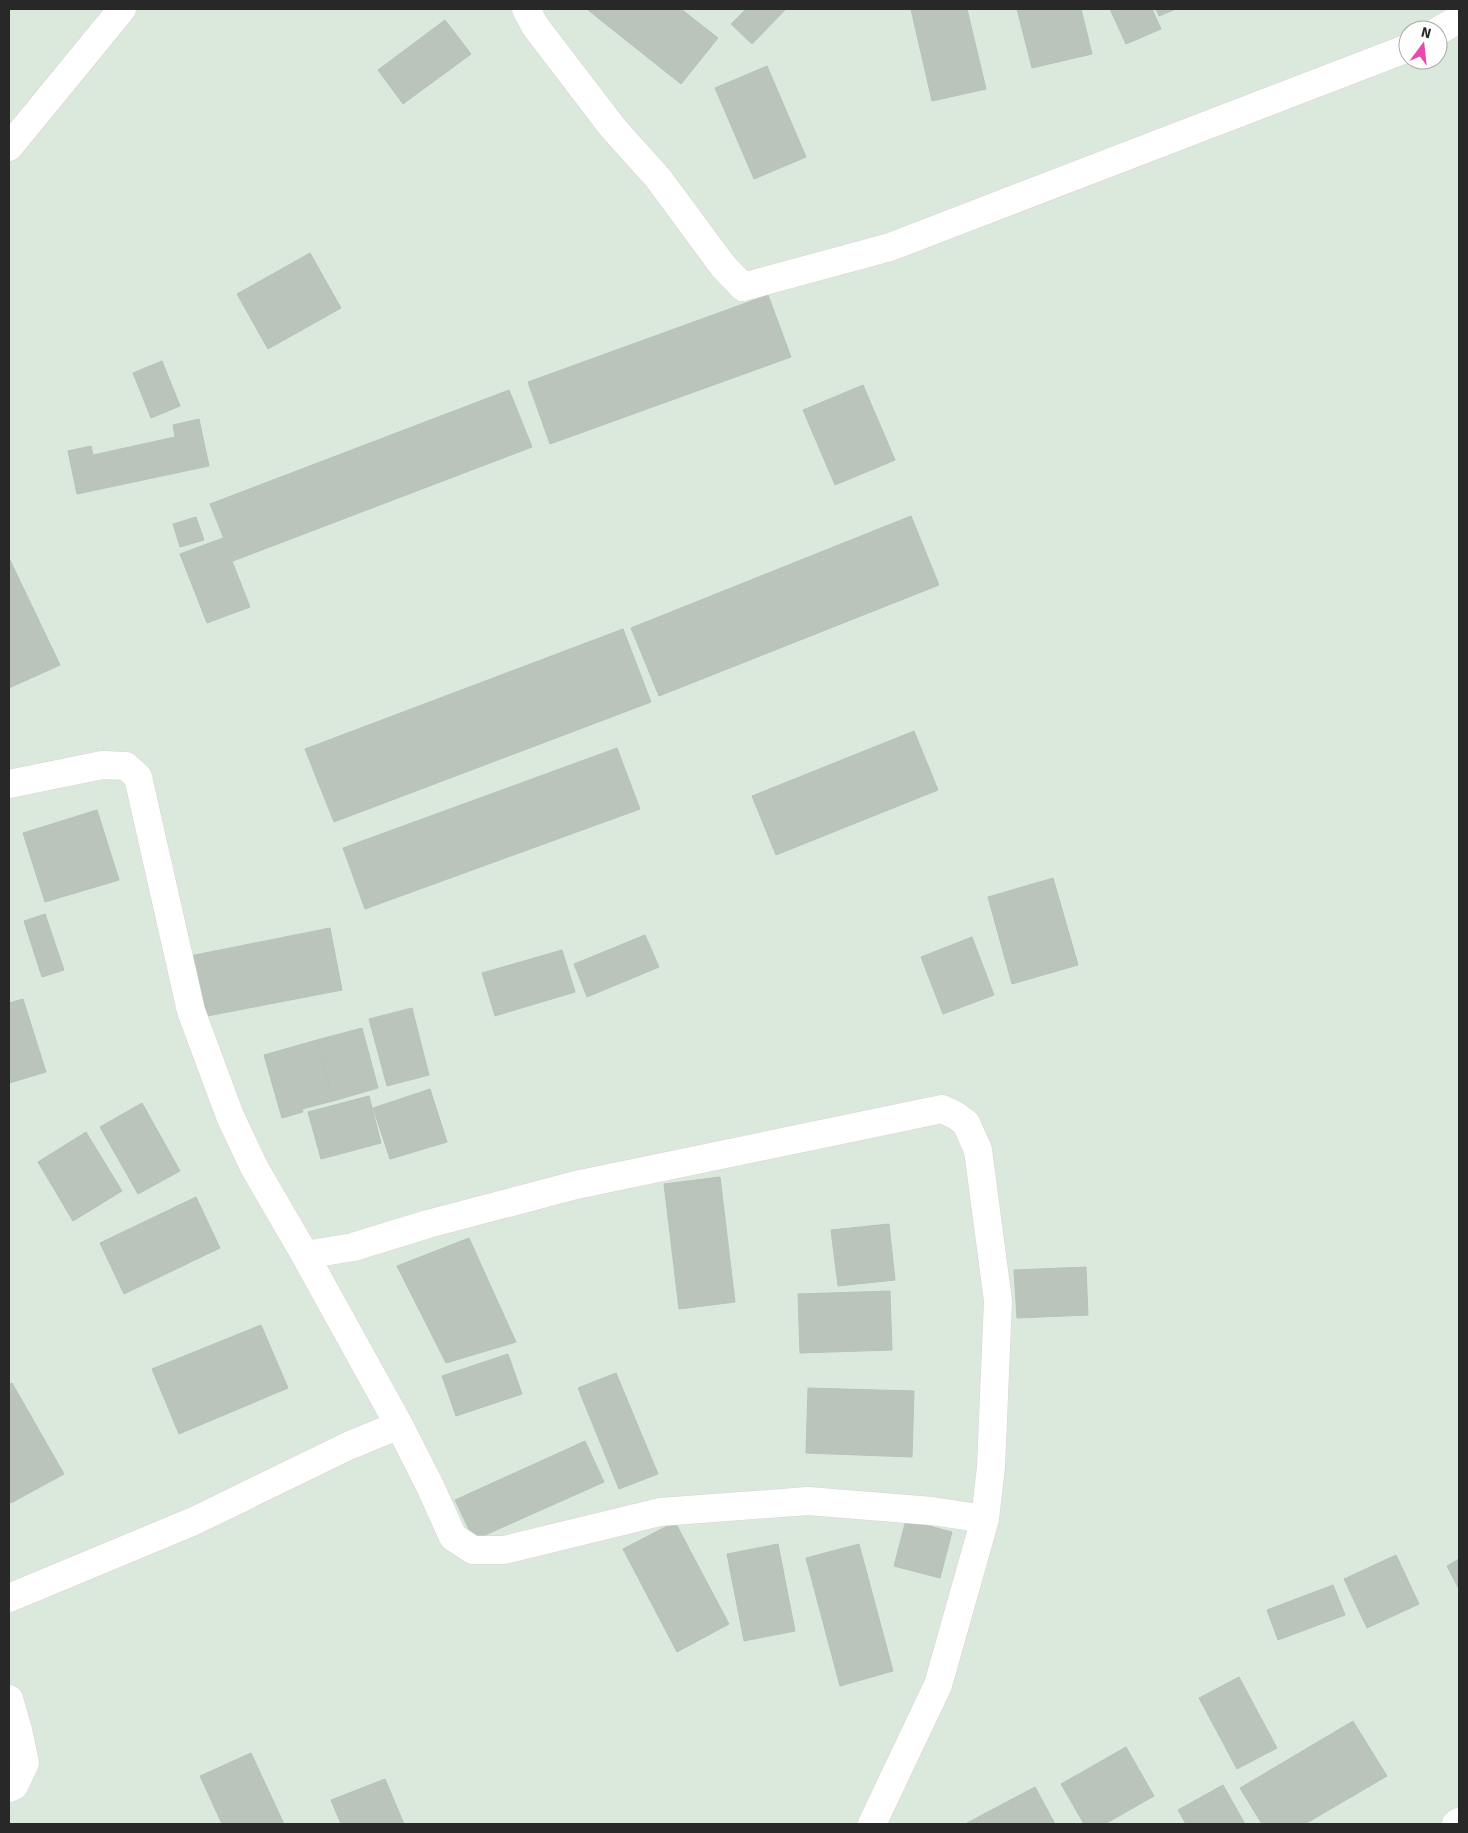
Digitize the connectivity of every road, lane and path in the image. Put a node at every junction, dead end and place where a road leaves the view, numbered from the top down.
1 (122, 9) edge
2 (537, 15) edge
3 (1459, 19) edge
4 (1448, 25) edge
5 (1398, 52) edge
6 (9, 147) edge
7 (9, 784) edge
8 (305, 1254) junction
9 (399, 1425) junction
10 (985, 1518) junction
11 (9, 1598) edge
12 (9, 1699) edge
13 (9, 1788) edge
14 (1459, 1822) edge
15 (872, 1824) edge
16 (1456, 1824) edge

1 - 6 street
2 - 5 street
3 - 4 street
7 - 8 street
8 - 9 street
8 - 10 street
9 - 10 street
9 - 11 street
10 - 15 street
12 - 13 street
14 - 16 street

